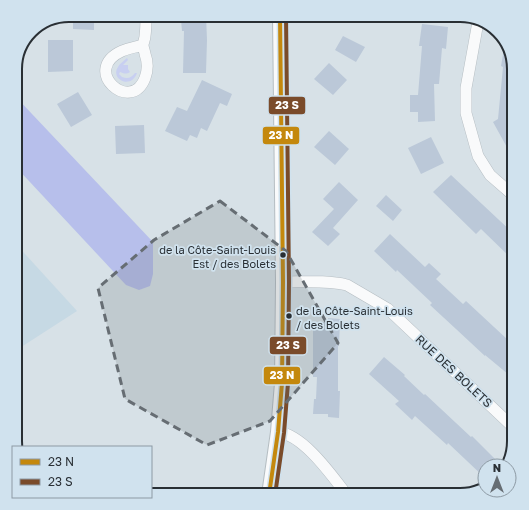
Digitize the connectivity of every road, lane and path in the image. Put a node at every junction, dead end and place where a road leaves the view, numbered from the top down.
1 (146, 22) edge
2 (280, 22) edge
3 (477, 26) edge
4 (143, 45) junction
5 (507, 190) edge
6 (283, 282) junction
7 (507, 421) edge
8 (278, 432) junction
9 (270, 488) edge
10 (341, 488) edge

1 - 4 street
2 - 6 street
3 - 5 street
4 - 4 street
6 - 7 street, RUE DES BOLETS
6 - 8 street
8 - 9 street
8 - 10 street

